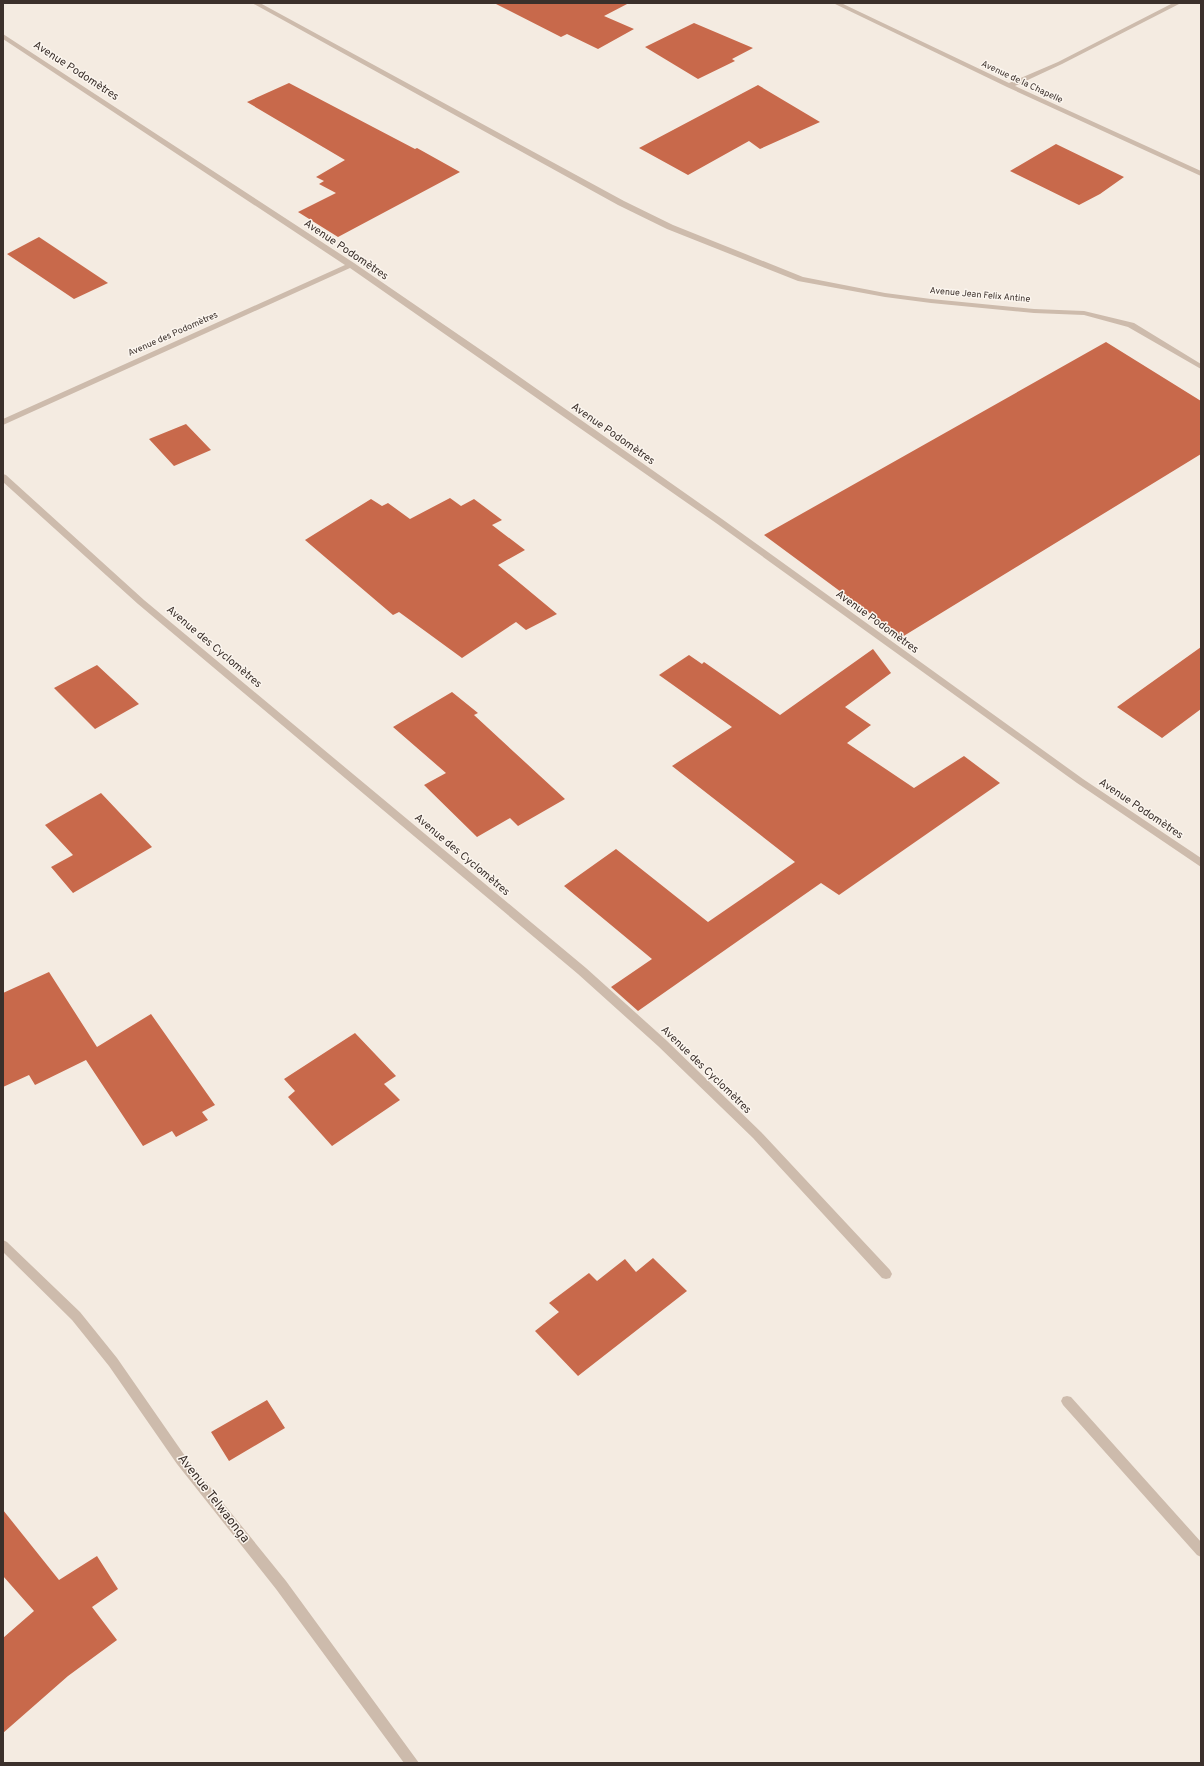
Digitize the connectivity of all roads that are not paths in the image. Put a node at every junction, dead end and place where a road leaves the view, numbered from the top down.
1 (255, 3) edge
2 (836, 3) edge
3 (1178, 3) edge
4 (3, 36) edge
5 (1009, 86) junction
6 (1201, 174) edge
7 (351, 265) junction
8 (1201, 367) edge
9 (3, 422) edge
10 (3, 477) edge
11 (1201, 863) edge
12 (3, 1245) edge
13 (886, 1274) dead end
14 (1068, 1401) dead end
15 (1201, 1551) edge
16 (412, 1763) edge

1 - 8 street, Avenue Jean Felix Antine
2 - 5 street, Avenue de la Chapelle
3 - 5 street
4 - 7 street, Avenue Podomètres
5 - 6 street, Avenue de la Chapelle
7 - 9 street, Avenue des Podomètres
7 - 11 street, Avenue Podomètres
10 - 13 street, Avenue des Cyclomètres
12 - 16 street, Avenue Telwaonga
14 - 15 street

